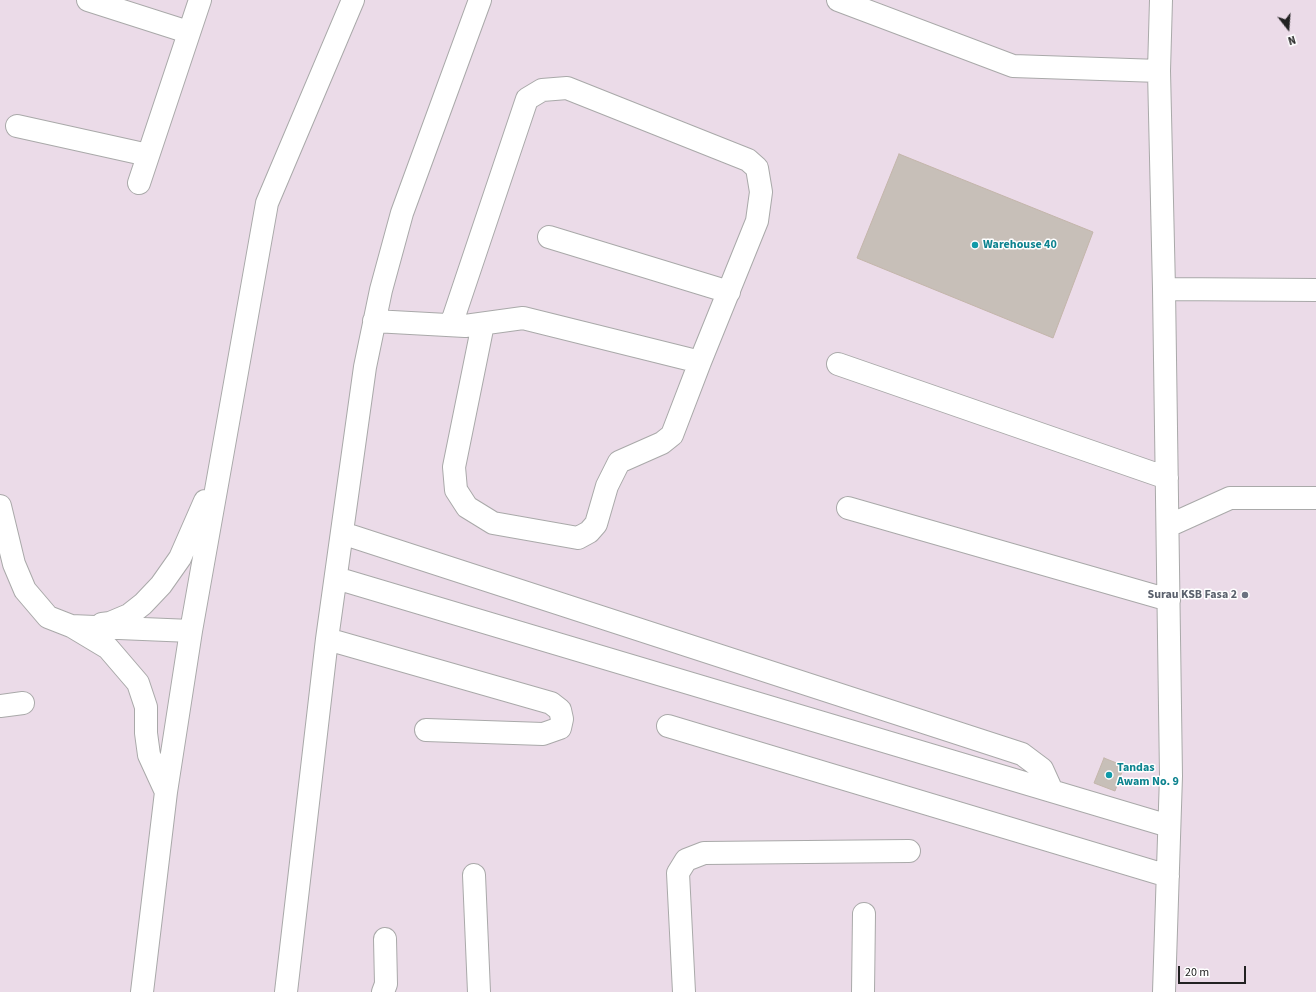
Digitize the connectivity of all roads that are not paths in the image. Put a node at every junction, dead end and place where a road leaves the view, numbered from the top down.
1 (88, 0) edge
2 (200, 0) edge
3 (353, 0) edge
4 (480, 0) edge
5 (838, 0) edge
6 (1161, 0) edge
7 (188, 32) junction
8 (1159, 71) junction
9 (17, 126) dead end
10 (148, 155) junction
11 (139, 183) dead end
12 (549, 237) dead end
13 (1164, 289) junction
14 (1316, 290) edge
15 (728, 292) junction
16 (374, 321) junction
17 (483, 324) junction
18 (451, 325) junction
19 (700, 362) junction
20 (838, 364) dead end
21 (219, 467) junction
22 (1167, 478) junction
23 (1316, 498) edge
24 (0, 506) edge
25 (848, 508) dead end
26 (1168, 526) junction
27 (342, 533) junction
28 (336, 578) junction
29 (1169, 600) junction
30 (71, 626) junction
31 (191, 631) junction
32 (327, 639) junction
33 (23, 703) dead end
34 (0, 706) edge
35 (668, 726) dead end
36 (426, 730) dead end
37 (1052, 791) junction
38 (166, 792) junction
39 (1169, 826) junction
40 (909, 850) dead end
41 (474, 874) dead end
42 (1168, 876) junction
43 (864, 914) dead end
44 (385, 939) dead end
45 (142, 992) edge
46 (286, 992) edge
47 (383, 992) edge
48 (479, 992) edge
49 (684, 992) edge
50 (862, 992) edge
51 (1164, 992) edge

1 - 7 street
2 - 7 street
3 - 21 street
4 - 16 street
5 - 8 street
6 - 8 street
7 - 10 street
8 - 13 street
9 - 10 street
10 - 11 street
12 - 15 street
13 - 14 street
13 - 22 street
15 - 18 street
15 - 19 street
16 - 18 street
16 - 27 street
17 - 18 street
17 - 19 street
17 - 19 street
20 - 22 street
21 - 30 street
21 - 31 street
22 - 26 street
23 - 26 street
24 - 30 street
25 - 29 street
26 - 29 street
27 - 28 street
27 - 37 street
28 - 32 street
28 - 37 street
29 - 39 street
30 - 31 street
30 - 38 street
31 - 38 street
32 - 36 street
32 - 46 street
33 - 34 street
35 - 42 street
37 - 39 street
38 - 45 street
39 - 42 street
40 - 49 street
41 - 48 street
42 - 51 street
43 - 50 street
44 - 47 street

